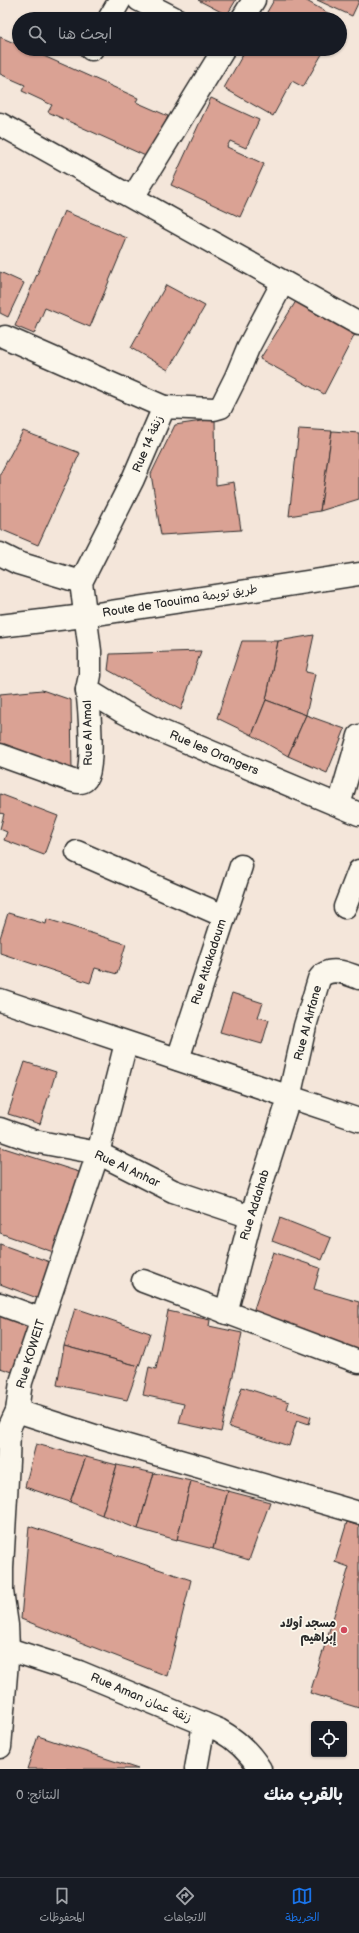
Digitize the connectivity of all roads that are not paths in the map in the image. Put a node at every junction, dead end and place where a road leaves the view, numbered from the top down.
1 (120, 0) edge
2 (139, 0) edge
3 (254, 0) edge
4 (113, 12) edge
5 (162, 12) edge
6 (246, 12) edge
7 (220, 56) edge
8 (2, 131) edge
9 (133, 197) junction
10 (283, 282) junction
11 (359, 324) edge
12 (5, 337) dead end
13 (164, 407) junction
14 (0, 554) edge
15 (359, 574) edge
16 (81, 582) junction
17 (84, 616) junction
18 (0, 626) edge
19 (88, 682) junction
20 (359, 736) edge
21 (0, 755) edge
22 (339, 805) junction
23 (359, 814) edge
24 (77, 852) dead end
25 (241, 866) dead end
26 (359, 871) edge
27 (345, 907) dead end
28 (224, 916) junction
29 (353, 975) edge
30 (0, 1000) edge
31 (126, 1043) junction
32 (178, 1059) junction
33 (289, 1098) junction
34 (359, 1120) edge
35 (0, 1129) edge
36 (98, 1153) junction
37 (251, 1217) junction
38 (143, 1281) dead end
39 (0, 1304) edge
40 (226, 1313) junction
41 (42, 1319) junction
42 (359, 1362) edge
43 (17, 1411) junction
44 (4, 1460) edge
45 (359, 1513) edge
46 (1, 1592) edge
47 (8, 1649) junction
48 (204, 1724) junction
49 (0, 1747) edge
50 (196, 1769) edge
51 (260, 1769) edge

1 - 4 street
2 - 5 street
3 - 6 street
7 - 9 street
8 - 9 street
9 - 10 street
10 - 11 street
10 - 13 street, Rue 14 زنقة
12 - 13 street
13 - 16 street, Rue 14 زنقة
14 - 16 street
15 - 17 street, Route de Taouima طريق تويمة
16 - 17 street
17 - 18 street, Route de Taouima طريق تويمة
17 - 19 street
19 - 21 street, Rue Al Amal
19 - 22 street, Rue les Orangers
20 - 22 street
22 - 23 street, Rue les Orangers
24 - 28 street
25 - 28 street, Rue Attakadoum
26 - 27 street
28 - 32 street, Rue Attakadoum
29 - 33 street, Rue Al Airfane
30 - 31 street
31 - 32 street
31 - 36 street, Rue KOWEIT
32 - 33 street
33 - 34 street
33 - 37 street, Rue Addahab
35 - 36 street, Rue Al Anhar
36 - 37 street, Rue Al Anhar
36 - 41 street, Rue KOWEIT
37 - 40 street, Rue Addahab
38 - 40 street
39 - 41 street
40 - 42 street
41 - 43 street, Rue KOWEIT
43 - 44 street, Rue KOWEIT
43 - 45 street
44 - 46 street, Rue KOWEIT
46 - 47 street, Rue KOWEIT
47 - 48 street, Rue Aman زنقة عمان
47 - 49 street, Rue KOWEIT
48 - 50 street
48 - 51 street, Rue Aman زنقة عمان

